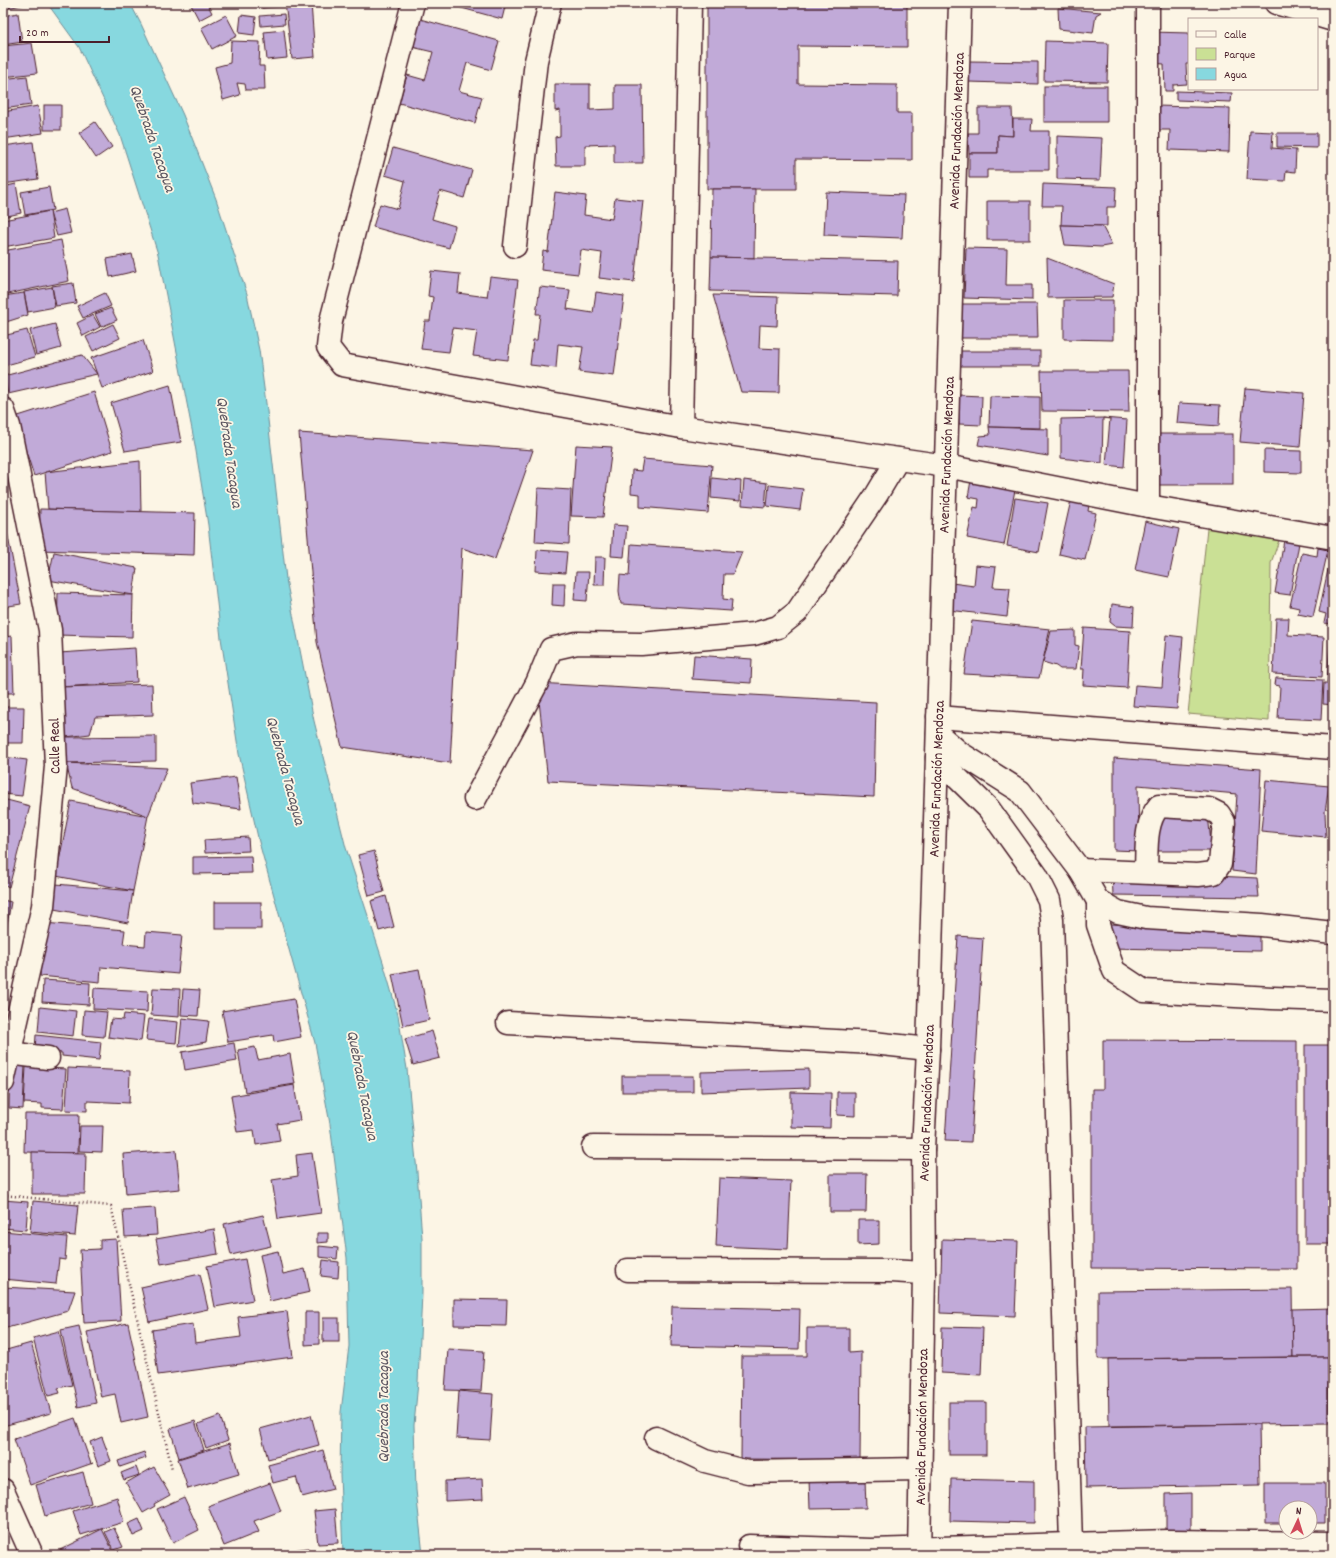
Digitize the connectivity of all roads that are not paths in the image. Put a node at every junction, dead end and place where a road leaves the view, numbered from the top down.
1 (413, 3) edge
2 (550, 3) edge
3 (690, 3) edge
4 (960, 3) edge
5 (1148, 3) edge
6 (1276, 3) edge
7 (1333, 20) edge
8 (515, 246) dead end
9 (3, 409) edge
10 (681, 427) junction
11 (898, 459) junction
12 (946, 466) junction
13 (1148, 506) junction
14 (1333, 538) edge
15 (938, 725) junction
16 (1333, 748) edge
17 (937, 758) junction
18 (475, 800) dead end
19 (1080, 870) junction
20 (1146, 872) dead end
21 (1098, 900) junction
22 (1333, 933) edge
23 (1333, 1000) edge
24 (508, 1023) dead end
25 (928, 1049) junction
26 (10, 1053) junction
27 (48, 1058) dead end
28 (3, 1082) edge
29 (593, 1147) dead end
30 (923, 1149) junction
31 (628, 1270) dead end
32 (924, 1273) junction
33 (656, 1438) dead end
34 (921, 1469) junction
35 (3, 1490) edge
36 (1333, 1543) edge
37 (1071, 1544) junction
38 (749, 1546) dead end
39 (919, 1551) edge
40 (32, 1555) edge

1 - 10 street
2 - 8 street
3 - 10 street
4 - 12 street, Avenida Fundación Mendoza
5 - 13 street
6 - 7 street
9 - 26 street, Calle Real
10 - 11 street
11 - 12 street
11 - 18 street
12 - 13 street
12 - 15 street, Avenida Fundación Mendoza
13 - 14 street
15 - 16 street
15 - 17 street, Avenida Fundación Mendoza
15 - 19 street
17 - 25 street, Avenida Fundación Mendoza
17 - 37 street
19 - 20 street
19 - 21 street
21 - 22 street
21 - 23 street
24 - 25 street
25 - 30 street, Avenida Fundación Mendoza
26 - 27 street
26 - 28 street, Calle Real
29 - 30 street
30 - 32 street, Avenida Fundación Mendoza
31 - 32 street
32 - 34 street, Avenida Fundación Mendoza
33 - 34 street
34 - 39 street, Avenida Fundación Mendoza
35 - 40 street
36 - 37 street
37 - 39 street
38 - 39 street

